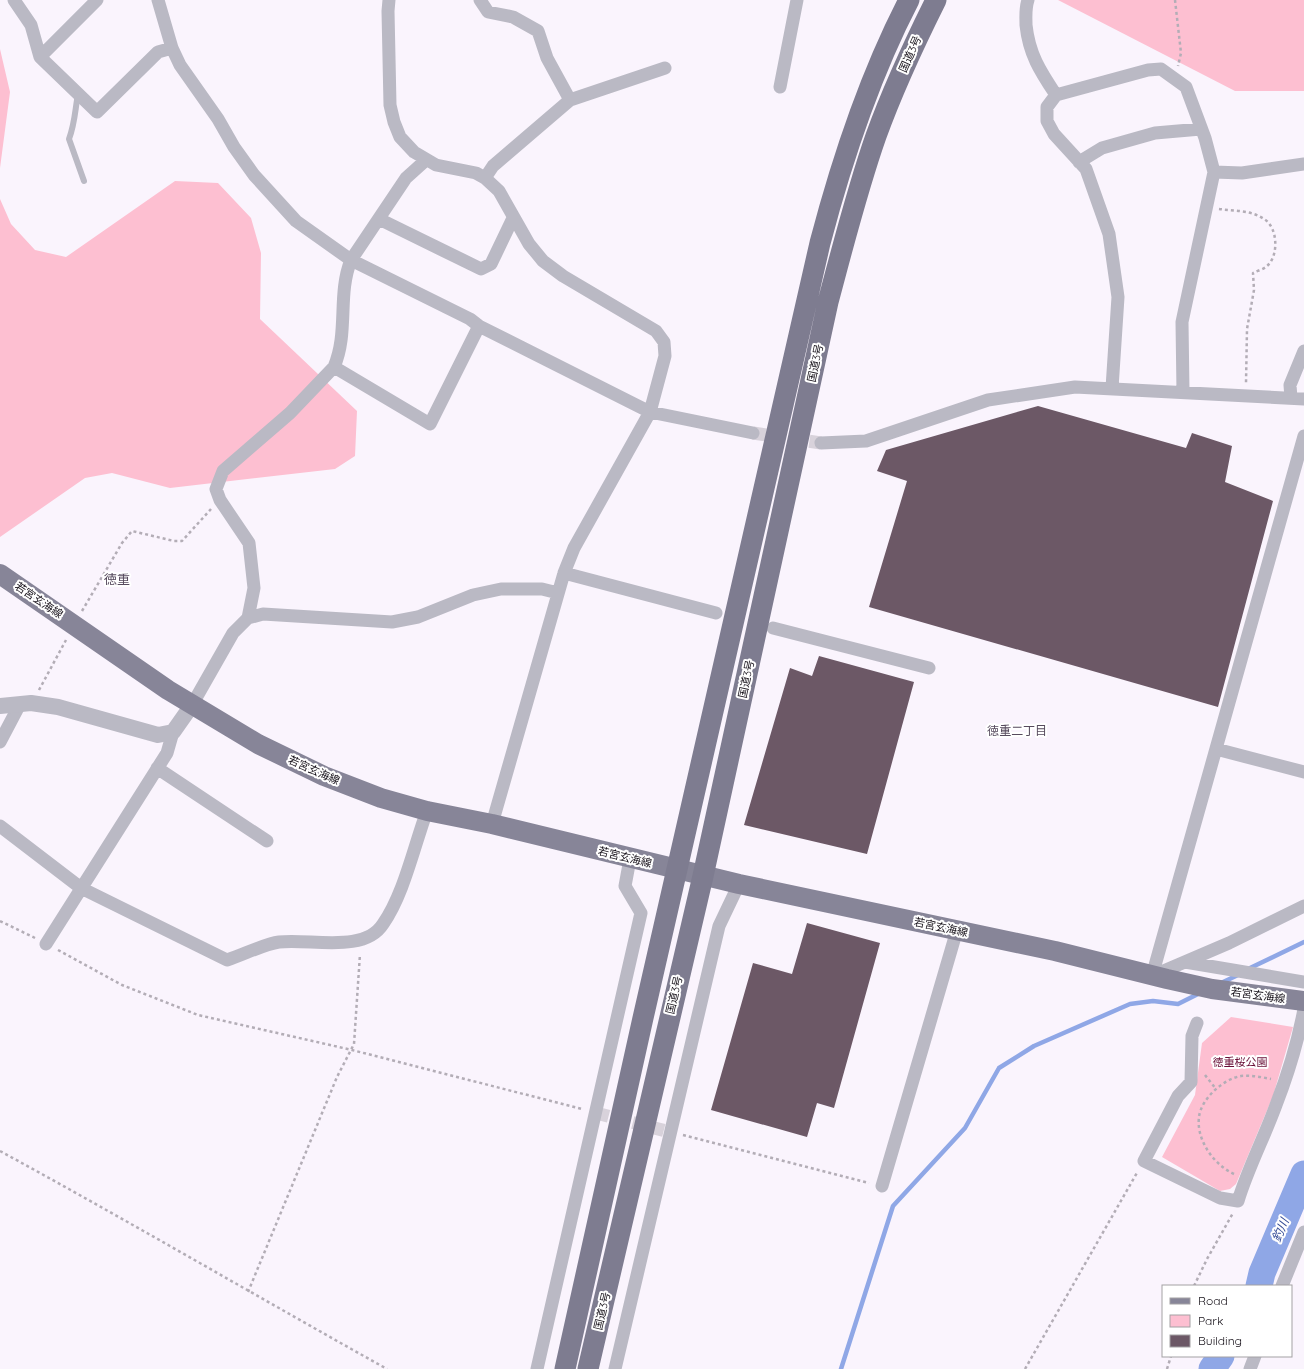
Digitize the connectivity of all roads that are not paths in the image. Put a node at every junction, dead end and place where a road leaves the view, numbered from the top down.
1 (14, 0) edge
2 (97, 0) edge
3 (158, 0) edge
4 (389, 0) edge
5 (480, 0) edge
6 (797, 0) edge
7 (909, 0) edge
8 (936, 0) edge
9 (1028, 0) edge
10 (172, 48) junction
11 (40, 57) junction
12 (665, 68) dead end
13 (780, 87) dead end
14 (78, 94) junction
15 (1056, 95) junction
16 (570, 100) junction
17 (1201, 129) junction
18 (426, 160) junction
19 (1079, 162) junction
20 (1304, 164) edge
21 (1214, 172) junction
22 (485, 178) junction
23 (84, 181) dead end
24 (513, 218) junction
25 (379, 219) junction
26 (351, 260) junction
27 (479, 326) junction
28 (1304, 351) edge
29 (334, 366) junction
30 (1112, 388) junction
31 (1183, 392) junction
32 (1291, 398) junction
33 (1304, 399) edge
34 (650, 412) junction
35 (753, 433) tunnel mouth
36 (1304, 436) edge
37 (821, 443) tunnel mouth
38 (564, 573) junction
39 (0, 574) edge
40 (558, 593) junction
41 (716, 613) dead end
42 (248, 618) junction
43 (773, 628) dead end
44 (929, 668) dead end
45 (26, 704) junction
46 (192, 705) junction
47 (0, 706) edge
48 (173, 732) junction
49 (0, 742) edge
50 (1216, 749) junction
51 (157, 768) junction
52 (1304, 772) edge
53 (427, 811) junction
54 (492, 824) junction
55 (0, 826) edge
56 (267, 841) dead end
57 (630, 859) junction
58 (677, 870) junction
59 (703, 876) junction
60 (739, 884) junction
61 (81, 888) junction
62 (1304, 906) edge
63 (957, 930) junction
64 (46, 944) road end
65 (1185, 962) junction
66 (1159, 978) junction
67 (1304, 982) edge
68 (1304, 1001) edge
69 (1304, 1009) edge
70 (1198, 1024) dead end
71 (882, 1186) road end
72 (1304, 1232) edge
73 (1282, 1285) edge
74 (1255, 1357) edge
75 (537, 1369) edge
76 (565, 1369) edge
77 (588, 1369) edge
78 (615, 1369) edge
79 (1250, 1369) edge

1 - 11 street
2 - 11 street
3 - 10 street
4 - 18 street
5 - 16 street
6 - 13 street
7 - 58 highway, 国道3号
8 - 59 highway, 国道3号
9 - 15 street
10 - 14 street
10 - 26 street
11 - 14 street
12 - 16 street
14 - 23 lane
15 - 17 street
15 - 19 street
16 - 22 street
17 - 19 street
17 - 21 street
18 - 22 street
18 - 25 street
19 - 30 street
20 - 21 street
21 - 31 street
22 - 24 street
24 - 25 street
24 - 34 street
25 - 26 street
26 - 27 street
26 - 29 street
27 - 29 street
27 - 34 street
28 - 32 street
29 - 42 street
30 - 31 street
30 - 37 street
31 - 32 street
32 - 33 street
34 - 35 street
34 - 38 street
36 - 50 street
38 - 40 street
38 - 41 street
39 - 46 main road, 若宮玄海線
40 - 42 street
40 - 54 street
42 - 46 street
43 - 44 street
45 - 47 street
45 - 48 street
45 - 49 street
46 - 48 street
46 - 53 main road, 若宮玄海線
48 - 51 street
50 - 52 street
50 - 66 street
51 - 56 street
51 - 61 street
53 - 54 main road, 若宮玄海線
53 - 61 street
54 - 57 main road, 若宮玄海線
55 - 61 street
57 - 58 main road, 若宮玄海線
57 - 75 street
58 - 59 main road, 若宮玄海線
58 - 76 highway, 国道3号
59 - 60 main road, 若宮玄海線
59 - 77 highway, 国道3号
60 - 63 main road, 若宮玄海線
60 - 78 street
61 - 64 street
62 - 65 street
63 - 66 main road, 若宮玄海線
63 - 71 street
65 - 66 street
65 - 67 street
66 - 68 main road, 若宮玄海線
69 - 70 street
72 - 73 street
74 - 79 street

